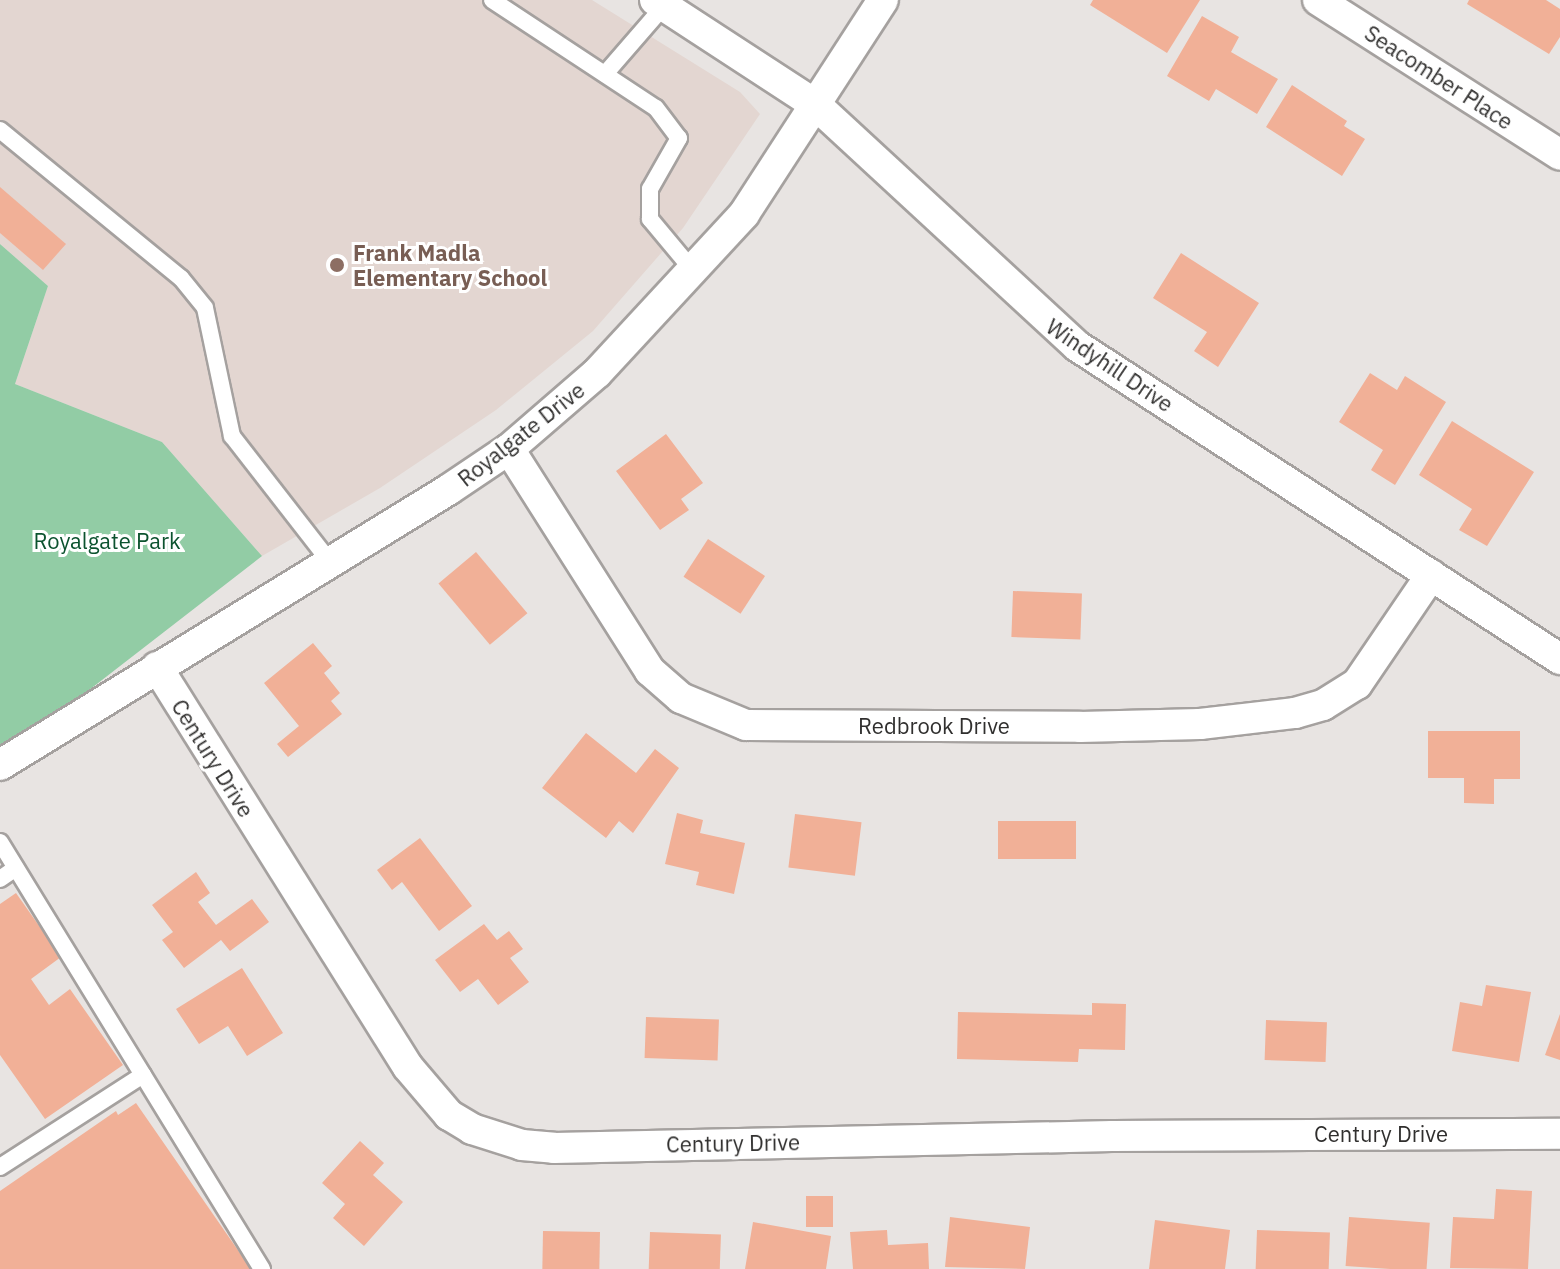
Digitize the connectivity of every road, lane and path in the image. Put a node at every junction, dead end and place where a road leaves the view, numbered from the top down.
1 (492, 0) edge
2 (883, 0) edge
3 (1318, 0) edge
4 (659, 3) edge
5 (605, 74) junction
6 (816, 105) junction
7 (0, 130) edge
8 (1560, 155) edge
9 (695, 273) junction
10 (509, 449) junction
11 (330, 562) junction
12 (1431, 575) junction
13 (1560, 659) edge
14 (157, 667) junction
15 (0, 765) edge
16 (0, 842) edge
17 (16, 868) junction
18 (0, 879) edge
19 (143, 1075) junction
20 (1560, 1134) edge
21 (0, 1167) edge
22 (262, 1269) edge

1 - 5 lane
2 - 6 street, Royalgate Drive
3 - 8 street, Seacomber Place
4 - 5 lane
4 - 6 street, Windyhill Drive
5 - 9 lane
6 - 9 street, Royalgate Drive
6 - 12 street, Windyhill Drive
7 - 11 lane
9 - 10 street, Royalgate Drive
10 - 11 street, Royalgate Drive
10 - 12 street, Redbrook Drive
11 - 14 street, Royalgate Drive
12 - 13 street, Windyhill Drive
14 - 15 street, Royalgate Drive
14 - 20 street, Century Drive
16 - 17 lane
17 - 18 lane
17 - 19 lane
19 - 21 lane
19 - 22 lane

